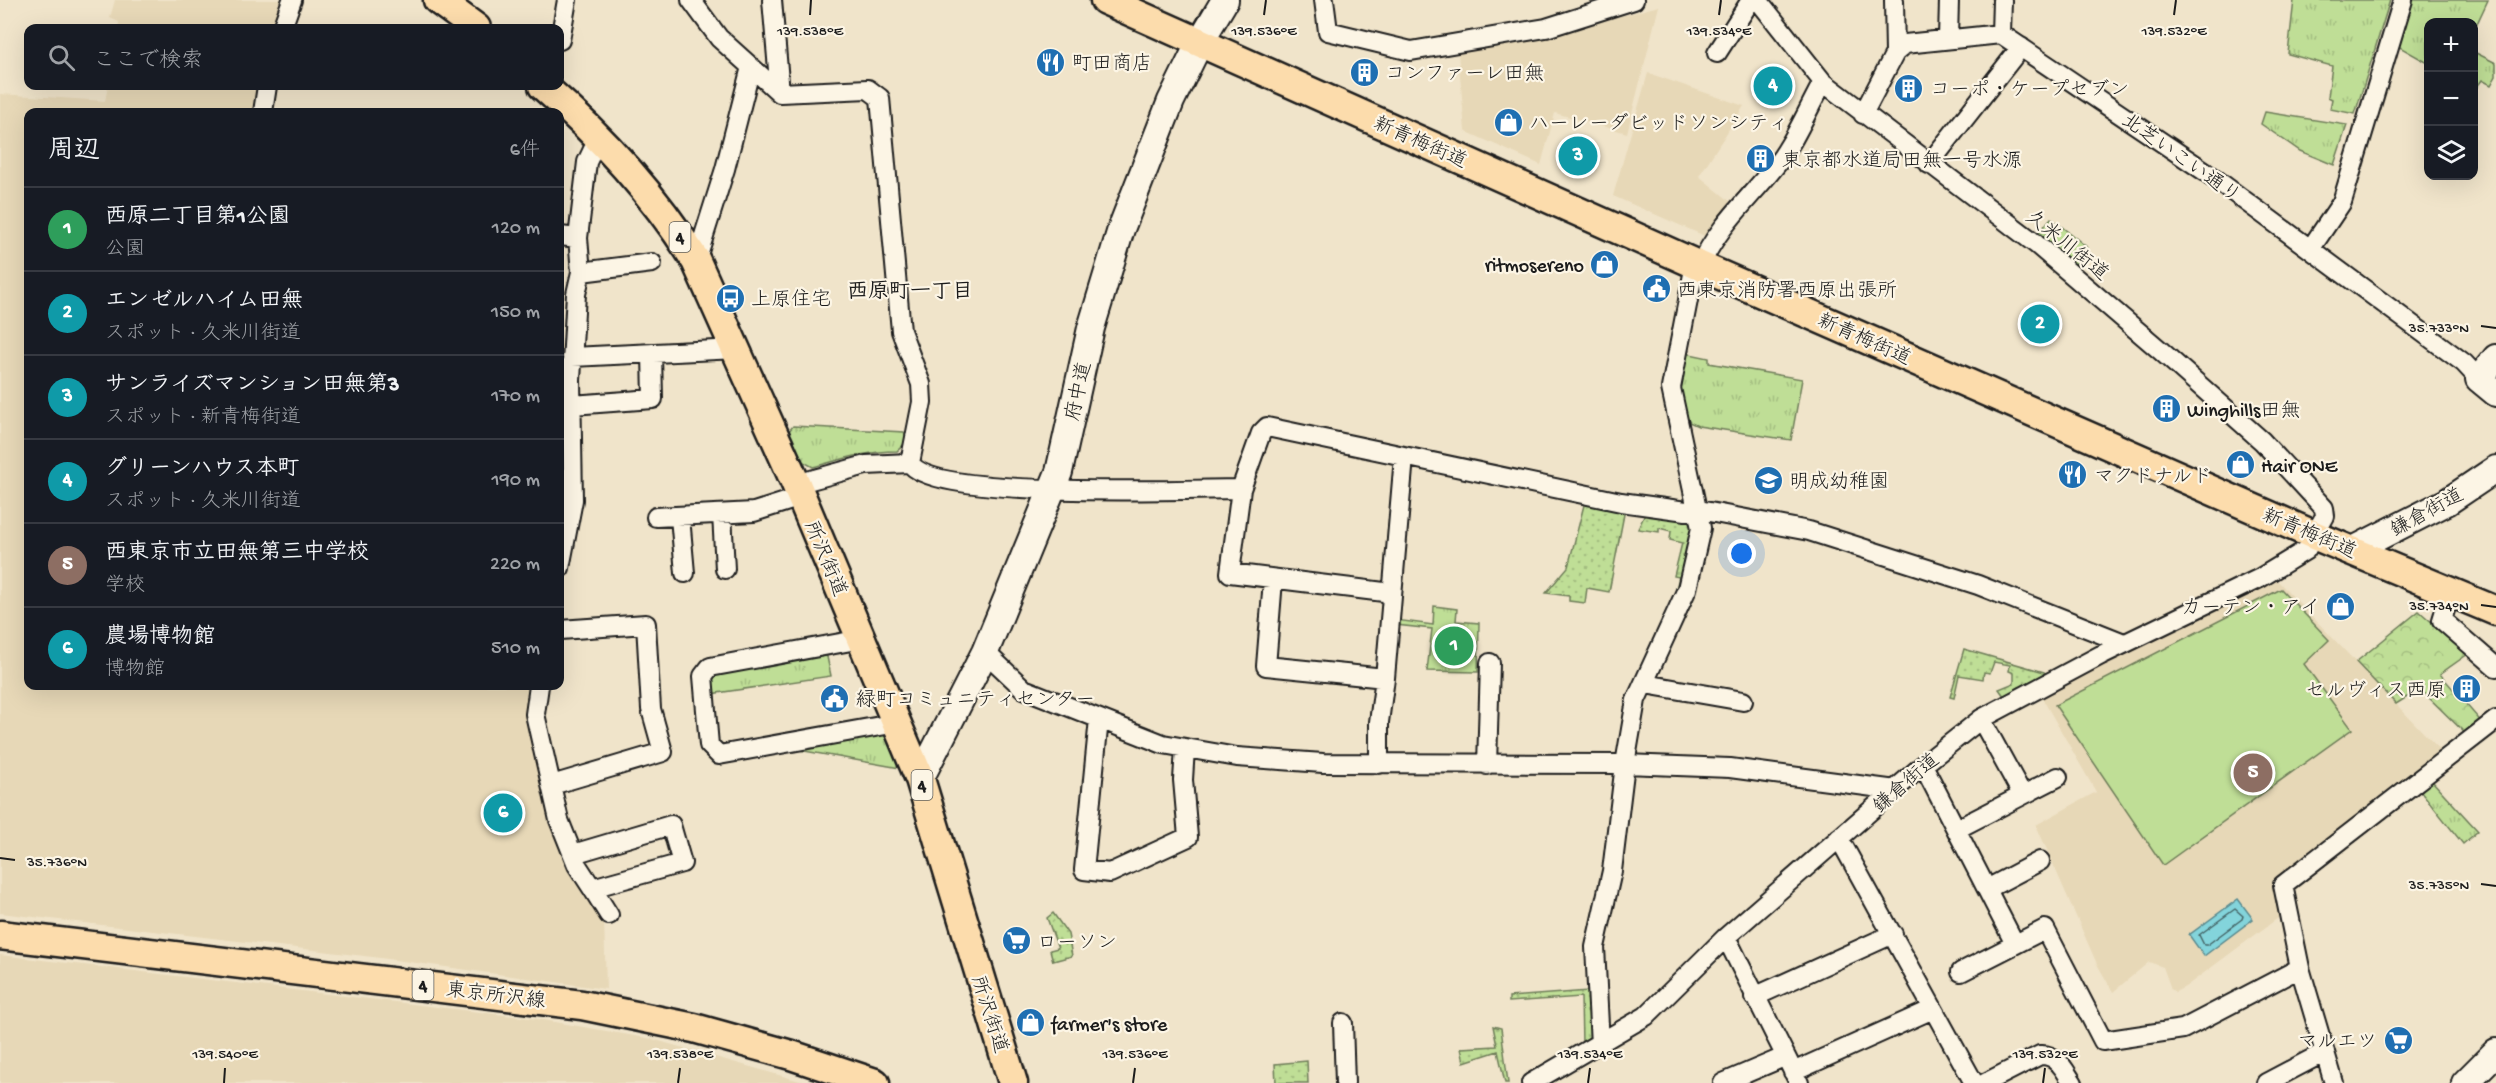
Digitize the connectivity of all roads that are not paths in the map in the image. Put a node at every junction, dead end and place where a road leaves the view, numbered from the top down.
1 (292, 0) edge
2 (438, 0) edge
3 (567, 0) edge
4 (691, 0) edge
5 (772, 0) edge
6 (1105, 0) edge
7 (1225, 0) edge
8 (1324, 0) edge
9 (1634, 0) edge
10 (1751, 0) edge
11 (1758, 0) edge
12 (1894, 0) edge
13 (1949, 0) edge
14 (2002, 0) edge
15 (2403, 0) edge
16 (283, 24) edge
17 (471, 24) edge
18 (563, 24) edge
19 (2001, 34) junction
20 (1948, 39) junction
21 (1200, 42) junction
22 (2021, 47) junction
23 (1717, 53) dead end
24 (1895, 53) junction
25 (751, 67) junction
26 (1823, 82) junction
27 (266, 90) edge
28 (550, 90) edge
29 (780, 93) junction
30 (264, 108) edge
31 (1863, 114) junction
32 (598, 139) junction
33 (1929, 164) junction
34 (564, 236) edge
35 (578, 238) junction
36 (2311, 248) junction
37 (696, 261) junction
38 (652, 263) dead end
39 (1698, 265) junction
40 (581, 272) junction
41 (568, 294) edge
42 (737, 349) junction
43 (652, 353) junction
44 (572, 357) junction
45 (2496, 358) edge
46 (2488, 386) edge
47 (572, 405) junction
48 (1404, 457) junction
49 (910, 462) junction
50 (2496, 469) edge
51 (1241, 489) junction
52 (798, 491) junction
53 (1052, 491) junction
54 (1699, 510) junction
55 (722, 514) junction
56 (680, 517) junction
57 (656, 518) dead end
58 (2316, 536) junction
59 (564, 547) edge
60 (2354, 550) junction
61 (725, 569) dead end
62 (685, 573) dead end
63 (1273, 580) junction
64 (2451, 590) junction
65 (1392, 593) junction
66 (2496, 611) edge
67 (564, 630) edge
68 (862, 639) junction
69 (2124, 643) junction
70 (985, 652) junction
71 (1490, 663) dead end
72 (2496, 667) edge
73 (1385, 678) junction
74 (1645, 684) junction
75 (538, 690) edge
76 (1743, 701) dead end
77 (1099, 719) junction
78 (1981, 719) junction
79 (2496, 720) edge
80 (897, 723) junction
81 (1185, 748) junction
82 (1379, 764) junction
83 (1625, 764) junction
84 (1487, 765) junction
85 (1923, 765) junction
86 (2058, 777) dead end
87 (920, 779) junction
88 (552, 784) junction
89 (1896, 790) junction
90 (2022, 794) junction
91 (1957, 829) junction
92 (1839, 838) junction
93 (573, 854) junction
94 (2040, 861) dead end
95 (592, 888) junction
96 (1987, 889) junction
97 (609, 915) dead end
98 (1893, 933) junction
99 (0, 935) edge
100 (1726, 937) junction
101 (2015, 944) junction
102 (2300, 968) junction
103 (1961, 972) dead end
104 (1754, 997) junction
105 (1934, 1009) junction
106 (1343, 1023) dead end
107 (1600, 1045) junction
108 (2325, 1052) junction
109 (2496, 1052) edge
110 (1792, 1071) edge
111 (1562, 1075) edge
112 (875, 1083) edge
113 (1013, 1083) edge
114 (1345, 1083) edge
115 (1531, 1083) edge
116 (1723, 1083) edge
117 (1974, 1083) edge
118 (1985, 1083) edge
119 (2073, 1083) edge
120 (2266, 1083) edge
121 (2334, 1083) edge
122 (2465, 1083) edge

1 - 16 street
2 - 17 main road
3 - 18 street
4 - 25 street
5 - 29 street
6 - 21 main road, 新青梅街道
7 - 21 street, 府中道
8 - 9 street
10 - 23 street
11 - 26 street, 久米川街道
12 - 24 street
13 - 20 street
14 - 19 street
15 - 36 street
19 - 20 street
19 - 22 street, 北芝いこい通り
20 - 24 street
21 - 39 main road, 新青梅街道
21 - 53 street, 府中道
22 - 33 street
22 - 36 street, 北芝いこい通り
24 - 31 street
25 - 29 street
25 - 37 street
26 - 31 street, 久米川街道
26 - 39 street
27 - 30 street
28 - 32 main road, 所沢街道 / 4
29 - 49 street
31 - 33 street, 久米川街道
32 - 35 street
32 - 37 main road, 所沢街道 / 4
33 - 58 street, 久米川街道
34 - 35 street
35 - 40 street
36 - 46 street, 北芝いこい通り
37 - 42 main road, 所沢街道 / 4
38 - 40 street
39 - 54 street
39 - 58 main road, 新青梅街道
40 - 41 street
41 - 44 street
42 - 43 street
42 - 52 main road, 所沢街道 / 4
43 - 44 street
43 - 47 street
44 - 47 street
45 - 46 street, 北芝いこい通り
47 - 59 street
48 - 51 street
48 - 54 street
48 - 65 street
49 - 52 street
49 - 53 street
50 - 60 street, 鎌倉街道
51 - 53 street
51 - 63 street
52 - 55 street
52 - 68 main road, 所沢街道 / 4
53 - 70 street, 府中道
54 - 69 street
54 - 74 street
55 - 56 street
55 - 61 street
56 - 57 street
56 - 62 street
58 - 60 main road, 新青梅街道
58 - 69 street, 鎌倉街道
60 - 64 main road, 新青梅街道
63 - 65 street
63 - 73 street
64 - 66 main road, 新青梅街道
64 - 72 street
65 - 73 street
67 - 88 street
68 - 80 main road, 所沢街道 / 4
68 - 80 street
69 - 78 street, 鎌倉街道
70 - 77 street
70 - 87 street, 府中道
71 - 84 street
73 - 82 street
74 - 76 street
74 - 83 street
75 - 88 street
77 - 81 street
77 - 81 street
78 - 85 street, 鎌倉街道
78 - 90 street
79 - 102 street
80 - 87 main road, 所沢街道 / 4
81 - 82 street
82 - 84 street
83 - 84 street
83 - 89 street
83 - 107 street
85 - 89 street, 鎌倉街道
85 - 91 street
86 - 90 street
87 - 113 main road, 所沢街道 / 4
88 - 93 street
89 - 92 street, 鎌倉街道
90 - 91 street
91 - 96 street
92 - 98 street
92 - 100 street, 鎌倉街道
93 - 95 street
93 - 95 street
94 - 96 street
95 - 97 street
96 - 101 street
98 - 104 street
98 - 105 street
99 - 112 main road, 東京所沢線 / 4
100 - 104 street
100 - 107 street, 鎌倉街道
101 - 102 street
101 - 103 street
102 - 108 street
104 - 110 street
105 - 110 street
105 - 117 street
106 - 114 street
107 - 111 street, 鎌倉街道
108 - 120 street
108 - 121 street
109 - 122 street
110 - 116 street
111 - 115 street, 鎌倉街道
118 - 119 street

